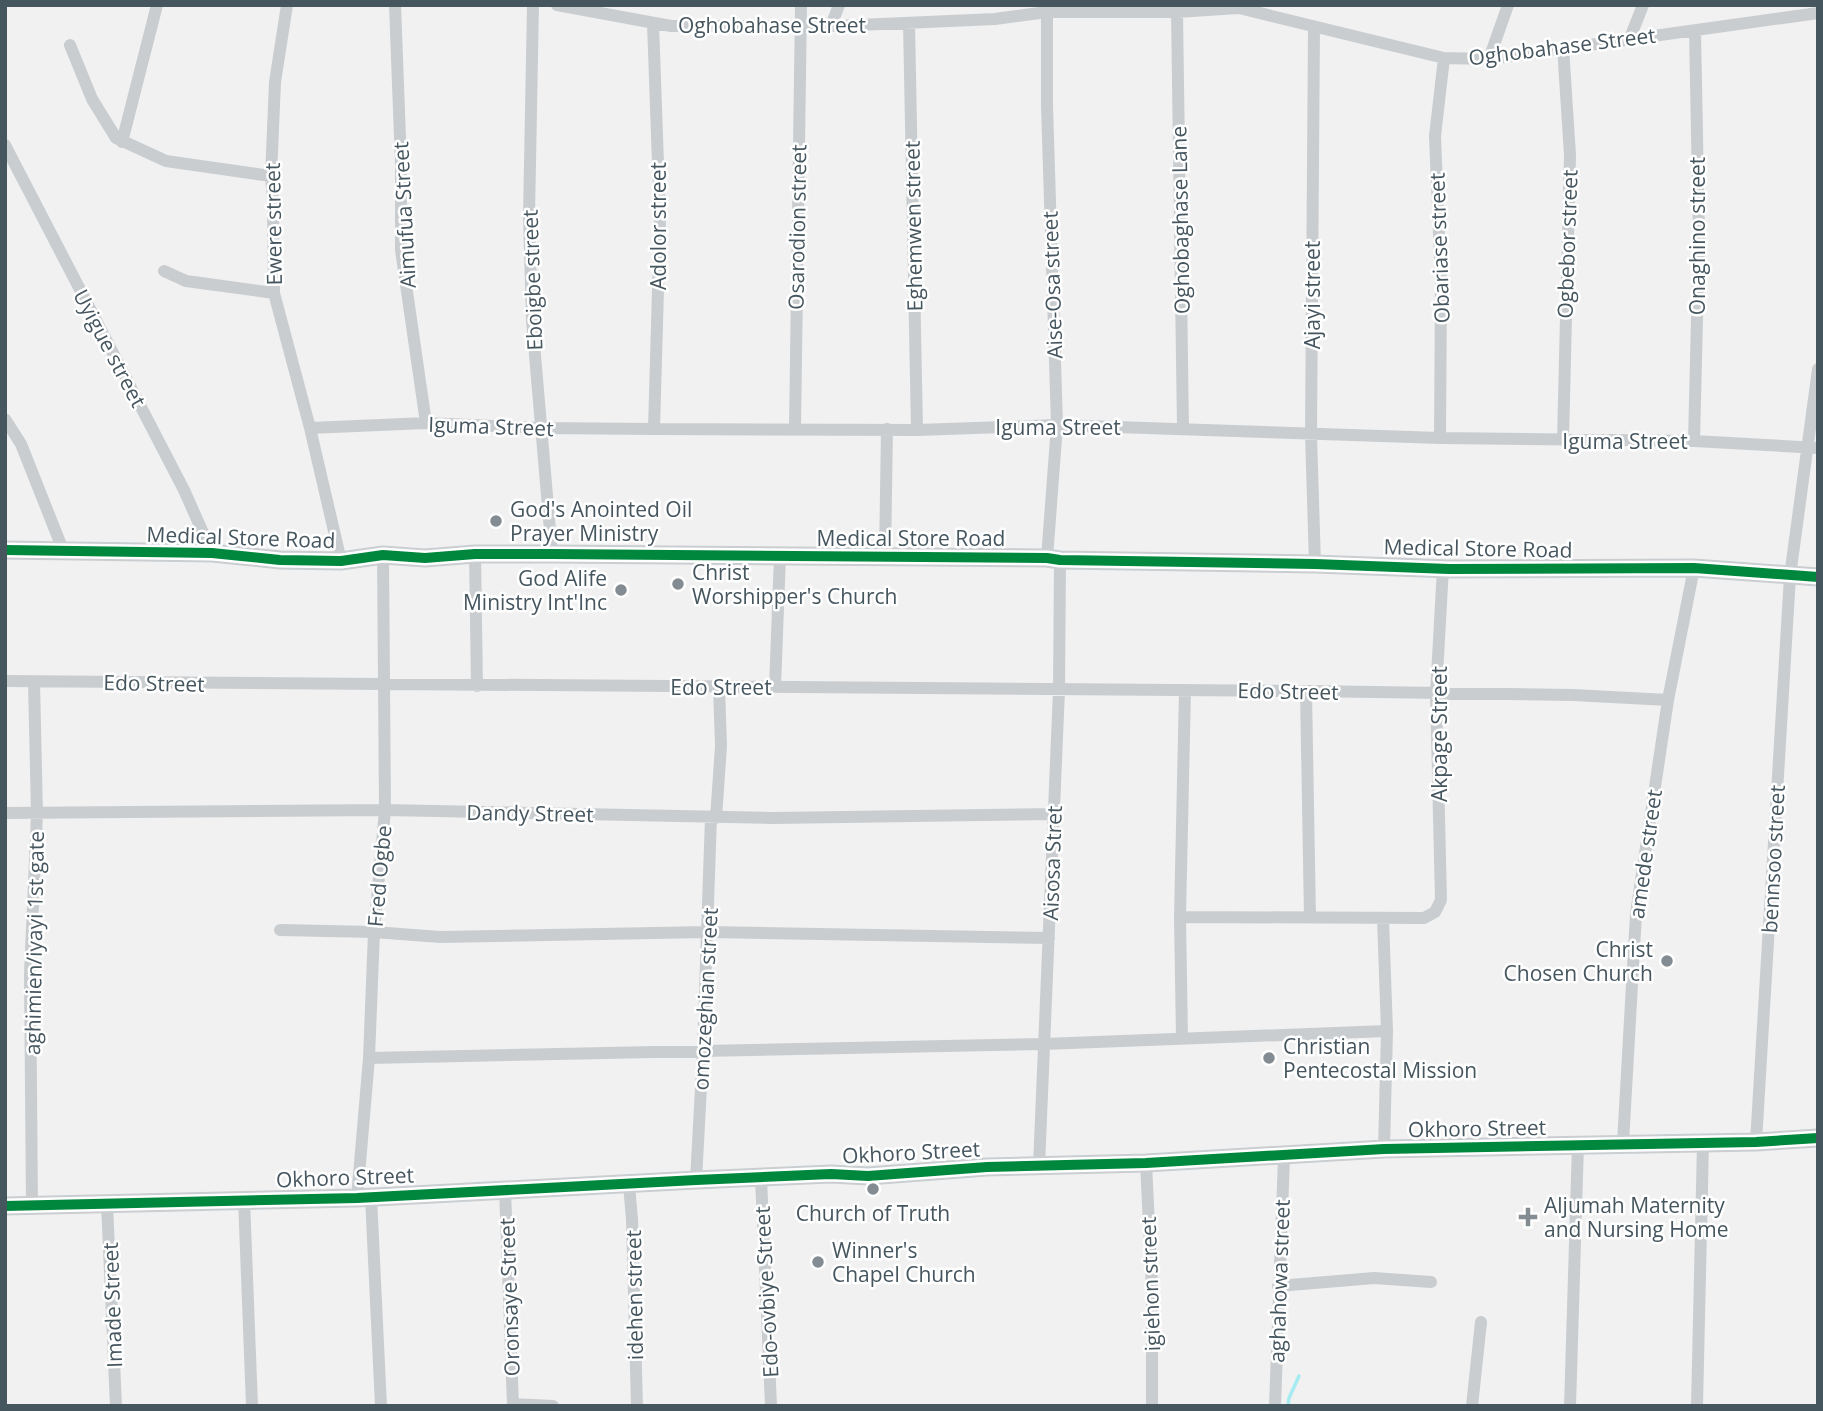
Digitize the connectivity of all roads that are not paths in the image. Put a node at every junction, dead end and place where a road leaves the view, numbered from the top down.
1 (157, 5) edge
2 (287, 5) edge
3 (395, 5) edge
4 (533, 5) edge
5 (557, 5) edge
6 (801, 5) edge
7 (839, 5) edge
8 (997, 5) edge
9 (1508, 5) edge
10 (1643, 5) edge
11 (1154, 8) edge
12 (1275, 11) edge
13 (1786, 11) edge
14 (1047, 12) junction
15 (1177, 12) junction
16 (1818, 13) edge
17 (995, 19) junction
18 (653, 23) junction
19 (909, 23) junction
20 (799, 26) junction
21 (831, 26) junction
22 (1314, 27) junction
23 (1695, 30) junction
24 (1630, 38) junction
25 (70, 45) dead end
26 (1563, 47) junction
27 (1444, 58) junction
28 (1489, 59) junction
29 (122, 142) junction
30 (5, 145) edge
31 (271, 176) junction
32 (164, 271) dead end
33 (274, 293) junction
34 (1818, 369) edge
35 (5, 419) edge
36 (426, 423) junction
37 (1057, 425) junction
38 (310, 428) junction
39 (540, 428) junction
40 (654, 429) junction
41 (795, 429) junction
42 (887, 429) junction
43 (1183, 429) junction
44 (917, 430) junction
45 (1311, 435) junction
46 (1440, 438) junction
47 (1563, 440) junction
48 (1694, 441) junction
49 (1812, 448) edge
50 (5, 550) edge
51 (63, 550) junction
52 (212, 553) junction
53 (475, 554) junction
54 (552, 554) junction
55 (383, 555) junction
56 (780, 556) junction
57 (885, 556) junction
58 (1053, 559) junction
59 (341, 561) junction
60 (1314, 564) junction
61 (1443, 568) junction
62 (1694, 568) junction
63 (1790, 576) junction
64 (1818, 577) edge
65 (5, 681) edge
66 (34, 682) junction
67 (384, 685) junction
68 (477, 686) junction
69 (719, 687) junction
70 (775, 687) junction
71 (1059, 690) junction
72 (1185, 690) junction
73 (1306, 691) junction
74 (1436, 693) junction
75 (1668, 700) junction
76 (385, 810) junction
77 (5, 813) edge
78 (37, 814) junction
79 (1054, 814) junction
80 (714, 818) junction
81 (1180, 917) junction
82 (1310, 917) junction
83 (1383, 919) junction
84 (280, 930) dead end
85 (374, 932) junction
86 (708, 932) junction
87 (1049, 938) junction
88 (1387, 1031) junction
89 (1182, 1038) junction
90 (1044, 1044) junction
91 (703, 1049) junction
92 (369, 1058) junction
93 (1818, 1138) edge
94 (1756, 1142) junction
95 (1623, 1143) junction
96 (1703, 1143) junction
97 (1578, 1144) junction
98 (1384, 1149) junction
99 (1283, 1157) junction
100 (1146, 1163) junction
101 (1039, 1166) junction
102 (761, 1178) junction
103 (696, 1180) junction
104 (629, 1185) junction
105 (505, 1189) junction
106 (364, 1197) junction
107 (244, 1199) junction
108 (107, 1204) junction
109 (32, 1205) junction
110 (5, 1206) edge
111 (1431, 1282) dead end
112 (1278, 1286) junction
113 (1481, 1322) dead end
114 (513, 1405) edge
115 (116, 1406) edge
116 (252, 1406) edge
117 (381, 1406) edge
118 (554, 1406) edge
119 (637, 1406) edge
120 (771, 1406) edge
121 (1152, 1406) edge
122 (1275, 1406) edge
123 (1472, 1406) edge
124 (1570, 1406) edge
125 (1697, 1406) edge

1 - 29 street
2 - 31 street, Ewere street
3 - 36 street, Aimufua Street
4 - 39 street, Eboigbe street
5 - 18 street, Oghobahase Street
6 - 20 street, Osarodion street
7 - 21 street
8 - 17 street
9 - 28 street
10 - 24 street
11 - 14 street, Oghobahase Street
11 - 15 street, Oghobahase Street
12 - 15 street, Oghobahase Street
12 - 22 street, Oghobahase Street
13 - 16 street, Oghobahase Street
13 - 23 street, Oghobahase Street
14 - 17 street, Oghobahase Street
14 - 37 street, Aise-Osa street
15 - 43 street, Oghobaghase Lane
17 - 19 street, Oghobahase Street
18 - 20 street, Oghobahase Street
18 - 40 street, Adolor street
19 - 21 street, Oghobahase Street
19 - 44 street, Eghemwen street
20 - 21 street, Oghobahase Street
20 - 41 street, Osarodion street
22 - 27 street, Oghobahase Street
22 - 45 street, Ajayi street
23 - 24 street, Oghobahase Street
23 - 48 street, Onaghino street
24 - 26 street, Oghobahase Street
25 - 29 street
26 - 28 street, Oghobahase Street
26 - 47 street, Ogbebor street
27 - 28 street, Oghobahase Street
27 - 46 street, Obariase street
29 - 31 street
30 - 52 street, Uyigue street
31 - 33 street, Ewere street
32 - 33 street
33 - 38 street, Ewere street
34 - 49 street, bennsoo street
35 - 51 street
36 - 38 street, Iguma Street
36 - 39 street, Iguma Street
37 - 43 street, Iguma Street
37 - 44 street, Iguma Street
37 - 58 street, Aise-Osa street
38 - 59 street, Ewere street
39 - 40 street, Iguma Street
39 - 54 street, Eboigbe street
40 - 41 street, Iguma Street
41 - 42 street, Iguma Street
42 - 44 street, Iguma Street
42 - 57 street
43 - 45 street, Iguma Street
45 - 46 street, Iguma Street
45 - 60 street, Ajayi street
46 - 47 street, Iguma Street
47 - 48 street, Iguma Street
48 - 49 street, Iguma Street
49 - 63 street, bennsoo street
50 - 51 street, Medical Store Road
51 - 52 street, Medical Store Road
52 - 59 street, Medical Store Road
53 - 54 street, Medical Store Road
53 - 55 street, Medical Store Road
53 - 68 street
54 - 56 street, Medical Store Road
55 - 59 street, Medical Store Road
55 - 67 street, Fred Ogbe
56 - 57 street, Medical Store Road
56 - 70 street
57 - 58 street, Medical Store Road
58 - 60 street, Medical Store Road
58 - 71 street, Aisosa Stret
60 - 61 street, Medical Store Road
61 - 62 street, Medical Store Road
61 - 74 street, Akpage Street
62 - 63 street, Medical Store Road
62 - 75 street, amede street
63 - 64 street, Medical Store Road
63 - 94 street, bennsoo street
65 - 66 street, Edo Street
66 - 67 street, Edo Street
66 - 78 street, aghimien/iyayi 1st gate
67 - 68 street, Edo Street
67 - 76 street, Fred Ogbe
68 - 69 street, Edo Street
69 - 70 street, Edo Street
69 - 80 street, omozeghian street
70 - 71 street, Edo Street
71 - 72 street, Edo Street
71 - 79 street, Aisosa Stret
72 - 73 street, Edo Street
72 - 81 street
73 - 74 street, Edo Street
73 - 82 street
74 - 75 street, Edo Street
74 - 83 street, Akpage Street
75 - 95 street, amede street
76 - 78 street, Dandy Street
76 - 80 street, Dandy Street
76 - 85 street, Fred Ogbe
77 - 78 street, Dandy Street
78 - 109 street, aghimien/iyayi 1st gate
79 - 80 street, Dandy Street
79 - 87 street, Aisosa Stret
80 - 86 street, omozeghian street
81 - 82 street
81 - 89 street
82 - 83 street
83 - 88 street
84 - 85 street
85 - 86 street
85 - 92 street, Fred Ogbe
86 - 87 street
86 - 91 street, omozeghian street
87 - 90 street, Aisosa Stret
88 - 89 street
88 - 98 street
89 - 90 street
90 - 91 street
90 - 101 street, Aisosa Stret
91 - 92 street
91 - 103 street, omozeghian street
92 - 106 street, Fred Ogbe
93 - 94 street, Okhoro Street
94 - 96 street, Okhoro Street
95 - 96 street, Okhoro Street
95 - 97 street, Okhoro Street
96 - 125 street
97 - 98 street, Okhoro Street
97 - 124 street
98 - 99 street, Okhoro Street
99 - 100 street, Okhoro Street
99 - 112 street, aghahowa street
100 - 101 street, Okhoro Street
100 - 121 street, igiehon street
101 - 102 street, Okhoro Street
102 - 103 street, Okhoro Street
102 - 120 street, Edo-ovbiye Street
103 - 104 street, Okhoro Street
104 - 105 street, Okhoro Street
104 - 119 street, idehen street
105 - 106 street, Okhoro Street
105 - 114 street, Oronsaye Street
106 - 107 street, Okhoro Street
106 - 117 street, Fred Ogbe
107 - 108 street, Okhoro Street
107 - 116 street
108 - 109 street, Okhoro Street
108 - 115 street, Imade Street
109 - 110 street, Okhoro Street
111 - 112 street
112 - 122 street, aghahowa street
113 - 123 street
114 - 118 street

